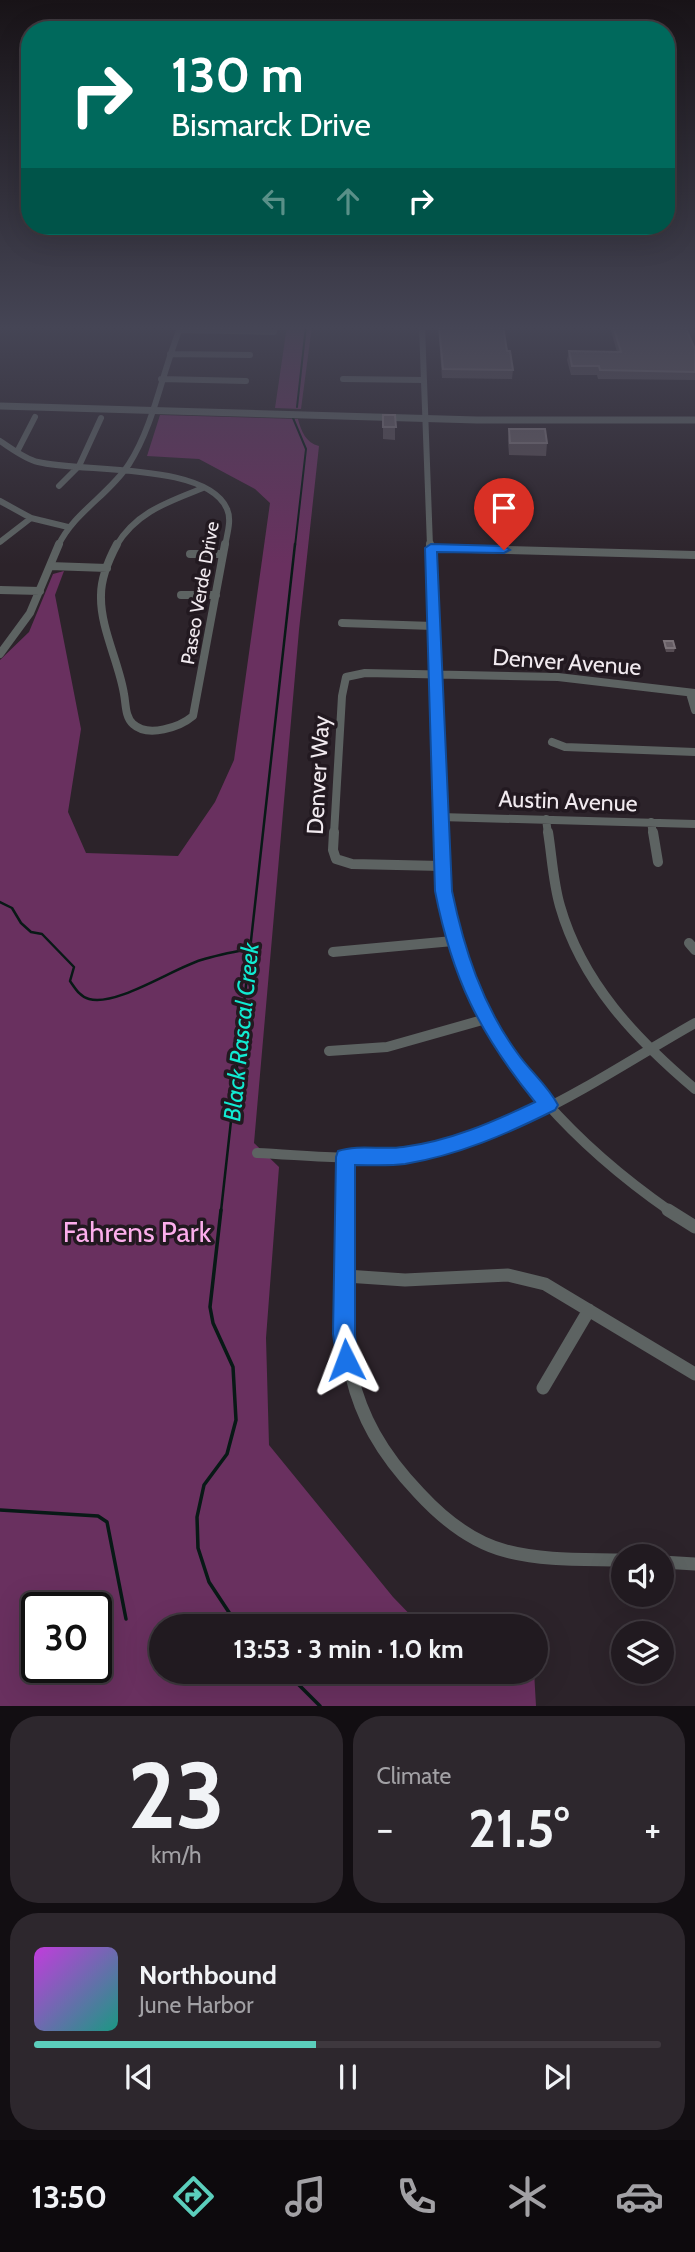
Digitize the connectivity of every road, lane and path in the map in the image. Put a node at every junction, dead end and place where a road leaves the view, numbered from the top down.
1 (23, 406) edge
2 (151, 406) edge
3 (424, 406) edge
4 (150, 409) junction
5 (424, 416) junction
6 (35, 417) dead end
7 (100, 418) dead end
8 (574, 418) junction
9 (695, 418) edge
10 (0, 441) edge
11 (18, 450) junction
12 (79, 466) junction
13 (125, 470) junction
14 (59, 486) dead end
15 (202, 488) junction
16 (0, 501) edge
17 (31, 518) junction
18 (68, 527) junction
19 (0, 542) edge
20 (431, 548) junction
21 (190, 554) dead end
22 (223, 554) junction
23 (695, 555) edge
24 (50, 566) junction
25 (107, 568) junction
26 (0, 590) edge
27 (40, 591) junction
28 (181, 595) dead end
29 (216, 596) junction
30 (342, 623) dead end
31 (433, 626) junction
32 (4, 646) edge
33 (0, 654) edge
34 (435, 674) junction
35 (693, 693) edge
36 (695, 710) edge
37 (552, 742) dead end
38 (695, 752) edge
39 (440, 817) junction
40 (546, 819) junction
41 (651, 822) junction
42 (695, 824) edge
43 (658, 862) dead end
44 (442, 866) junction
45 (453, 941) junction
46 (333, 952) dead end
47 (486, 1019) junction
48 (695, 1023) edge
49 (649, 1048) junction
50 (329, 1051) dead end
51 (695, 1088) edge
52 (548, 1105) junction
53 (257, 1153) dead end
54 (345, 1157) junction
55 (695, 1227) edge
56 (346, 1276) junction
57 (589, 1310) junction
58 (695, 1374) edge
59 (543, 1388) dead end
60 (611, 1559) edge
61 (674, 1563) edge
62 (695, 1564) edge

1 - 4 street
2 - 4 street
3 - 5 street
4 - 5 street
4 - 13 street
5 - 8 street
5 - 8 street
5 - 20 street
6 - 11 street
7 - 12 street
8 - 9 street
8 - 9 street
10 - 11 street, Paseo Verde Drive
11 - 12 street, Paseo Verde Drive
12 - 13 street, Paseo Verde Drive
12 - 14 street
13 - 15 street, Paseo Verde Drive
13 - 18 street
15 - 22 street, Paseo Verde Drive
15 - 25 street
16 - 17 street
17 - 18 street
17 - 19 street
18 - 24 street
20 - 23 street
20 - 31 street
21 - 22 street
22 - 29 street, Paseo Verde Drive
24 - 25 street
24 - 27 street
25 - 29 street, Paseo Verde Drive
26 - 27 street
27 - 32 street
28 - 29 street
30 - 31 street
31 - 34 street
32 - 33 street
34 - 35 street, Denver Avenue
34 - 39 street
34 - 44 street, Denver Way
35 - 36 street
37 - 38 street
39 - 40 street, Austin Avenue
39 - 44 street
40 - 41 street, Austin Avenue
40 - 49 street
41 - 42 street, Austin Avenue
41 - 43 street
44 - 45 street
45 - 46 street
45 - 47 street
47 - 50 street
47 - 52 street
48 - 49 street
49 - 51 street
49 - 52 street
52 - 54 street
52 - 55 street
53 - 54 street
54 - 56 street
56 - 57 street
56 - 60 street
57 - 58 street
57 - 59 street
61 - 62 street

